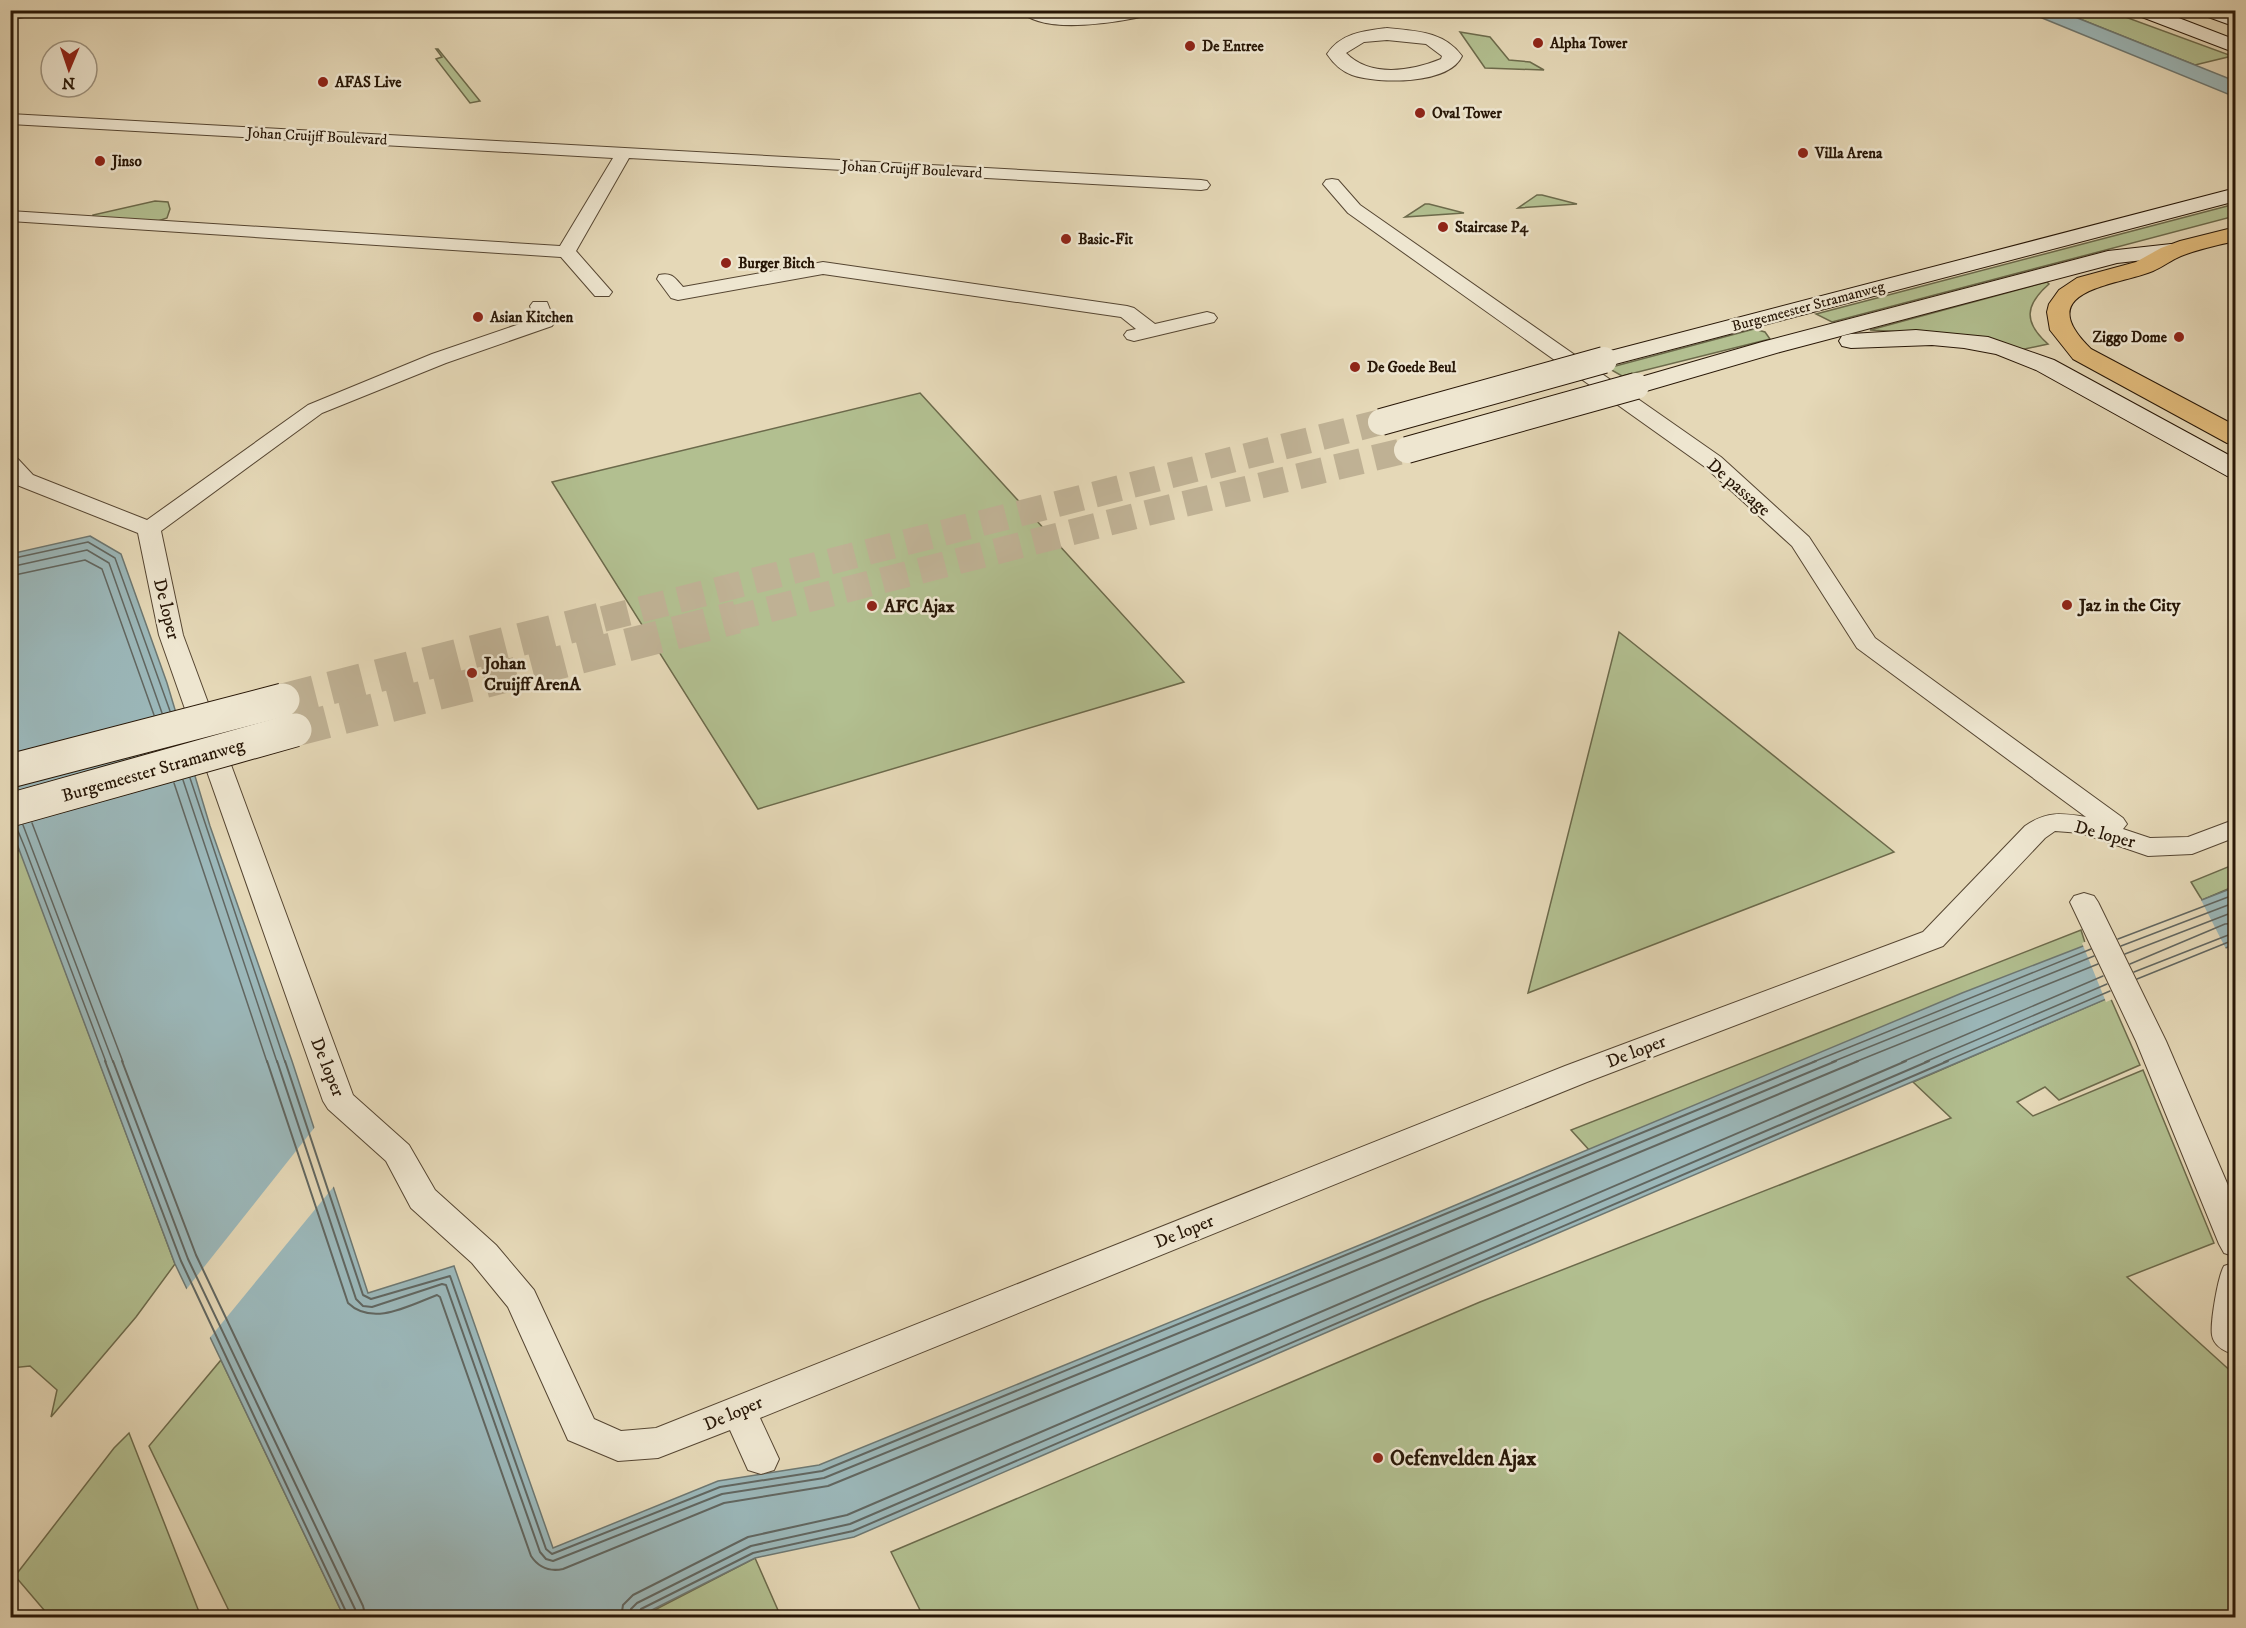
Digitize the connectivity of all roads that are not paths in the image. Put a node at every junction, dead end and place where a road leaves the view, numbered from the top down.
1 (38, 10) edge
2 (1148, 10) edge
3 (2140, 10) edge
4 (2206, 10) edge
5 (1033, 13) edge
6 (10, 14) edge
7 (1083, 20) junction
8 (2235, 22) edge
9 (1384, 26) joint
10 (2235, 47) edge
11 (10, 119) edge
12 (624, 153) junction
13 (1332, 184) dead end
14 (1201, 185) dead end
15 (2235, 194) edge
16 (10, 216) edge
17 (2235, 234) edge
18 (2171, 251) junction
19 (566, 252) junction
20 (666, 279) dead end
21 (602, 292) dead end
22 (540, 306) dead end
23 (1207, 318) dead end
24 (1740, 357) junction
25 (2176, 406) junction
26 (1381, 423) tunnel mouth
27 (2235, 437) edge
28 (1407, 450) tunnel mouth
29 (2235, 455) edge
30 (10, 464) edge
31 (2235, 470) edge
32 (148, 529) junction
33 (284, 700) tunnel mouth
34 (295, 730) tunnel mouth
35 (10, 771) edge
36 (10, 810) edge
37 (2113, 824) dead end
38 (2235, 827) edge
39 (2089, 910) dead end
40 (2235, 1244) edge
41 (2235, 1275) edge
42 (2235, 1341) edge
43 (739, 1410) junction
44 (760, 1459) dead end

1 - 6 main road
2 - 7 main road
3 - 10 main road
4 - 8 main road
5 - 7 main road
5 - 7 main road
9 - 9 main road
11 - 12 street, Johan Cruijff Boulevard
12 - 14 street, Johan Cruijff Boulevard
12 - 19 street
13 - 37 street, De passage
15 - 26 main road, Burgemeester Stramanweg, bridge
16 - 19 street
17 - 18 main road, Burgemeester Stramanweg
18 - 24 main road, Burgemeester Stramanweg
18 - 25 main road, Burgemeester Stramanweg
19 - 21 street
20 - 23 street
22 - 32 street
24 - 28 main road, Burgemeester Stramanweg, bridge
24 - 31 main road, Burgemeester Stramanweg
25 - 27 main road, Burgemeester Stramanweg
25 - 29 main road
30 - 32 street
32 - 43 street, De loper
33 - 35 main road, Burgemeester Stramanweg, bridge
34 - 36 main road, Burgemeester Stramanweg, bridge
38 - 43 street, De loper
39 - 40 street
41 - 42 street
43 - 44 street

